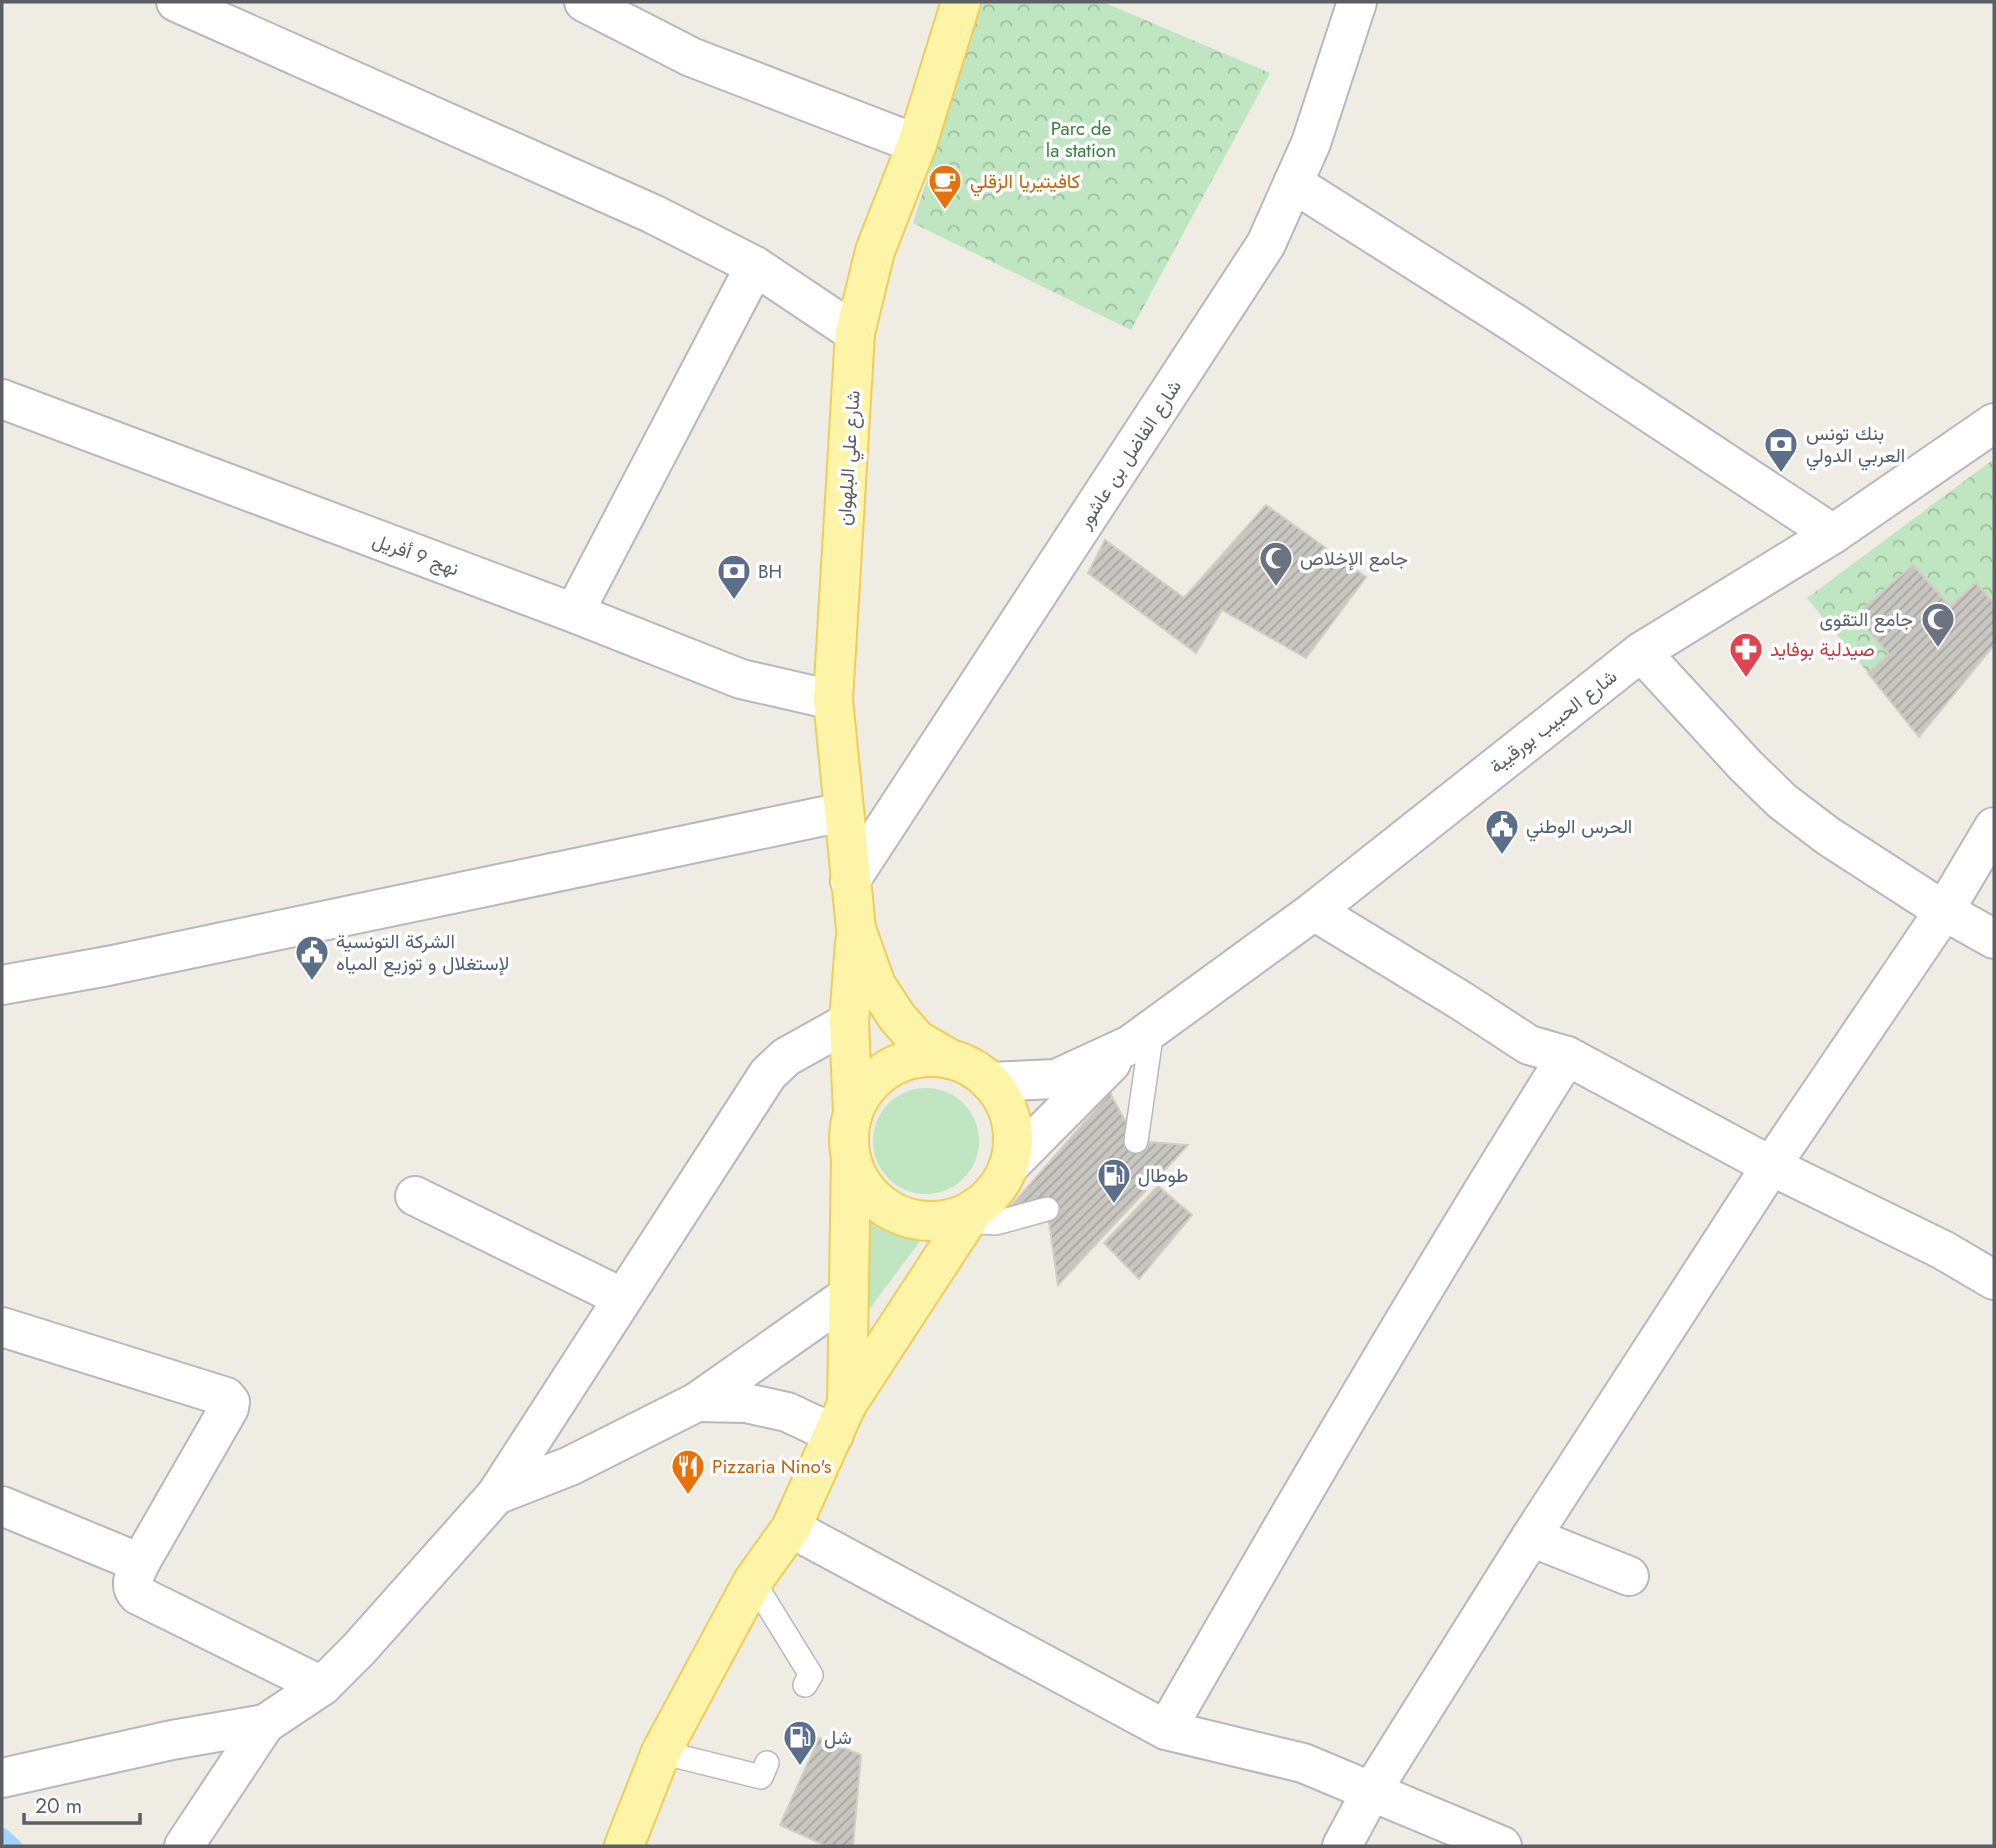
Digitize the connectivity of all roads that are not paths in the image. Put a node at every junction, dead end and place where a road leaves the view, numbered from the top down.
1 (176, 2) edge
2 (583, 2) edge
3 (961, 2) edge
4 (1357, 2) edge
5 (917, 144) junction
6 (1293, 183) junction
7 (754, 266) junction
8 (855, 333) junction
9 (2, 399) edge
10 (1994, 423) edge
11 (1833, 534) junction
12 (574, 613) junction
13 (1641, 652) junction
14 (833, 700) junction
15 (843, 812) junction
16 (1994, 827) edge
17 (850, 880) junction
18 (1314, 911) junction
19 (1944, 911) junction
20 (856, 929) junction
21 (1994, 939) edge
22 (2, 985) edge
23 (849, 1023) junction
24 (1141, 1037) junction
25 (1567, 1056) junction
26 (950, 1059) junction
27 (990, 1082) junction
28 (853, 1113) junction
29 (1136, 1141) dead end
30 (852, 1159) junction
31 (1009, 1166) junction
32 (1771, 1166) junction
33 (415, 1196) dead end
34 (1047, 1209) dead end
35 (971, 1215) junction
36 (1994, 1280) edge
37 (849, 1295) junction
38 (623, 1298) junction
39 (2, 1327) edge
40 (697, 1402) junction
41 (840, 1419) junction
42 (496, 1495) junction
43 (2, 1506) edge
44 (791, 1528) junction
45 (1531, 1537) junction
46 (140, 1563) junction
47 (1629, 1576) dead end
48 (753, 1581) junction
49 (805, 1685) dead end
50 (322, 1686) junction
51 (265, 1724) junction
52 (1166, 1730) junction
53 (661, 1752) junction
54 (767, 1763) dead end
55 (2, 1778) edge
56 (1371, 1792) junction
57 (184, 1846) edge
58 (624, 1846) edge
59 (1342, 1846) edge
60 (1502, 1846) edge

1 - 7 street
2 - 5 street
3 - 5 main road, شارع علي البلهوان
4 - 6 street, شارع الفاضل بن عاشور
5 - 8 main road, شارع علي البلهوان
6 - 11 street
6 - 17 street, شارع الفاضل بن عاشور
7 - 8 street
7 - 12 street
8 - 14 main road, شارع علي البلهوان
9 - 12 street, نهج 9 أفريل
10 - 11 street, شارع الحبيب بورقيبة
11 - 13 street, شارع الحبيب بورقيبة
12 - 14 street, نهج 9 أفريل
13 - 18 street, شارع الحبيب بورقيبة
13 - 19 street
14 - 15 main road, شارع علي البلهوان
15 - 17 main road, شارع علي البلهوان
15 - 22 street
16 - 19 street
17 - 20 main road, شارع علي البلهوان
18 - 24 street, شارع الحبيب بورقيبة
18 - 25 street
19 - 21 street
19 - 32 street
20 - 23 main road
20 - 26 main road
23 - 28 main road
23 - 38 street
24 - 27 street
24 - 29 lane
24 - 31 street
25 - 32 street
25 - 52 street
26 - 27 main road
26 - 28 main road
27 - 31 main road
28 - 30 main road
30 - 35 main road
30 - 37 main road
31 - 35 main road
32 - 36 street
32 - 45 street
33 - 38 street
34 - 35 lane
35 - 41 main road
37 - 40 street
37 - 41 main road
38 - 42 street
39 - 46 street
40 - 41 street
40 - 42 street
41 - 44 main road
42 - 50 street
43 - 46 street
44 - 48 main road
44 - 52 street
45 - 47 street
45 - 56 street
46 - 50 street
48 - 49 lane
48 - 53 main road
50 - 51 street
51 - 55 street
51 - 57 street
52 - 56 street
53 - 54 lane
53 - 58 main road
56 - 59 street
56 - 60 street

